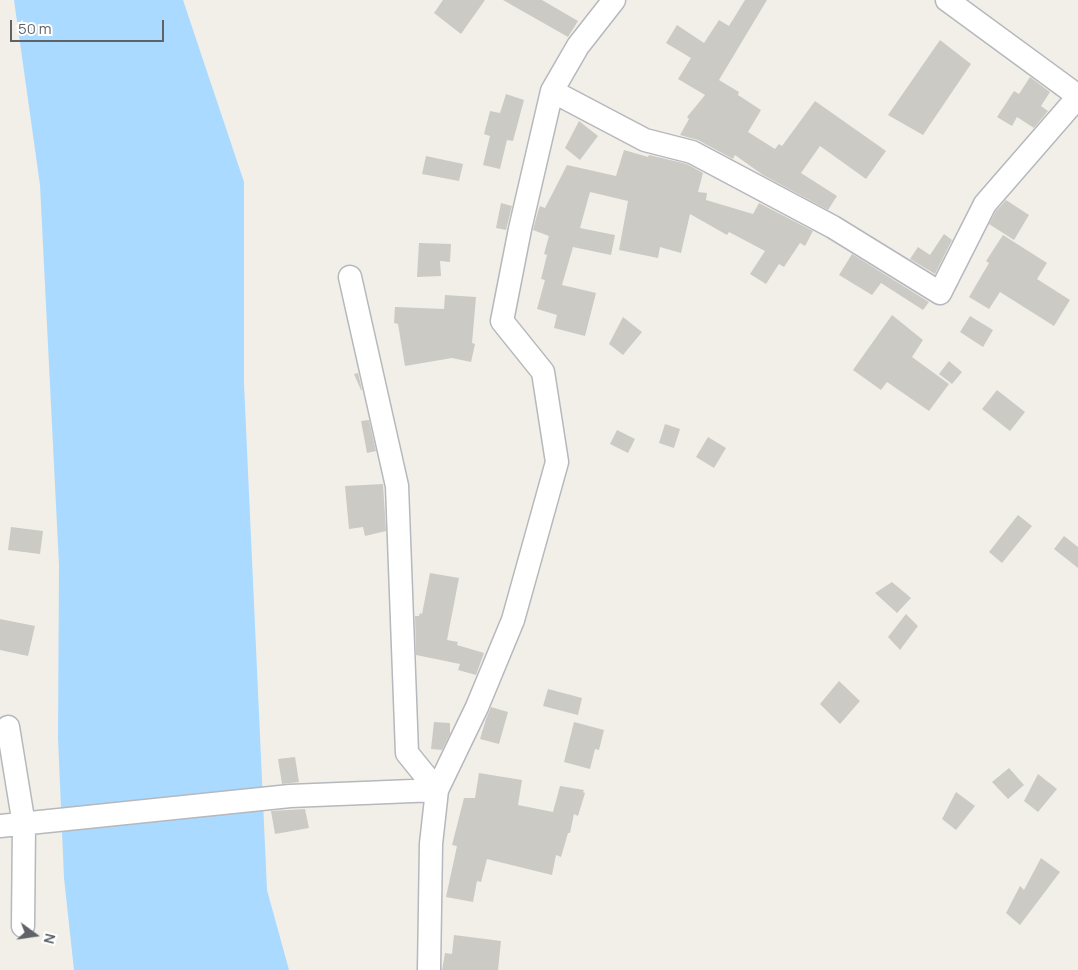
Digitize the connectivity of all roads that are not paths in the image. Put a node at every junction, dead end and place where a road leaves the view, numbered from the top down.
1 (614, 0) edge
2 (947, 0) edge
3 (552, 92) junction
4 (1078, 96) edge
5 (350, 277) dead end
6 (8, 727) dead end
7 (437, 790) junction
8 (24, 825) junction
9 (0, 826) edge
10 (23, 926) dead end
11 (429, 970) edge

1 - 3 street
2 - 4 street
3 - 4 street
3 - 7 street
5 - 7 street
6 - 8 street
7 - 8 street
7 - 11 street
8 - 9 street
8 - 10 street

